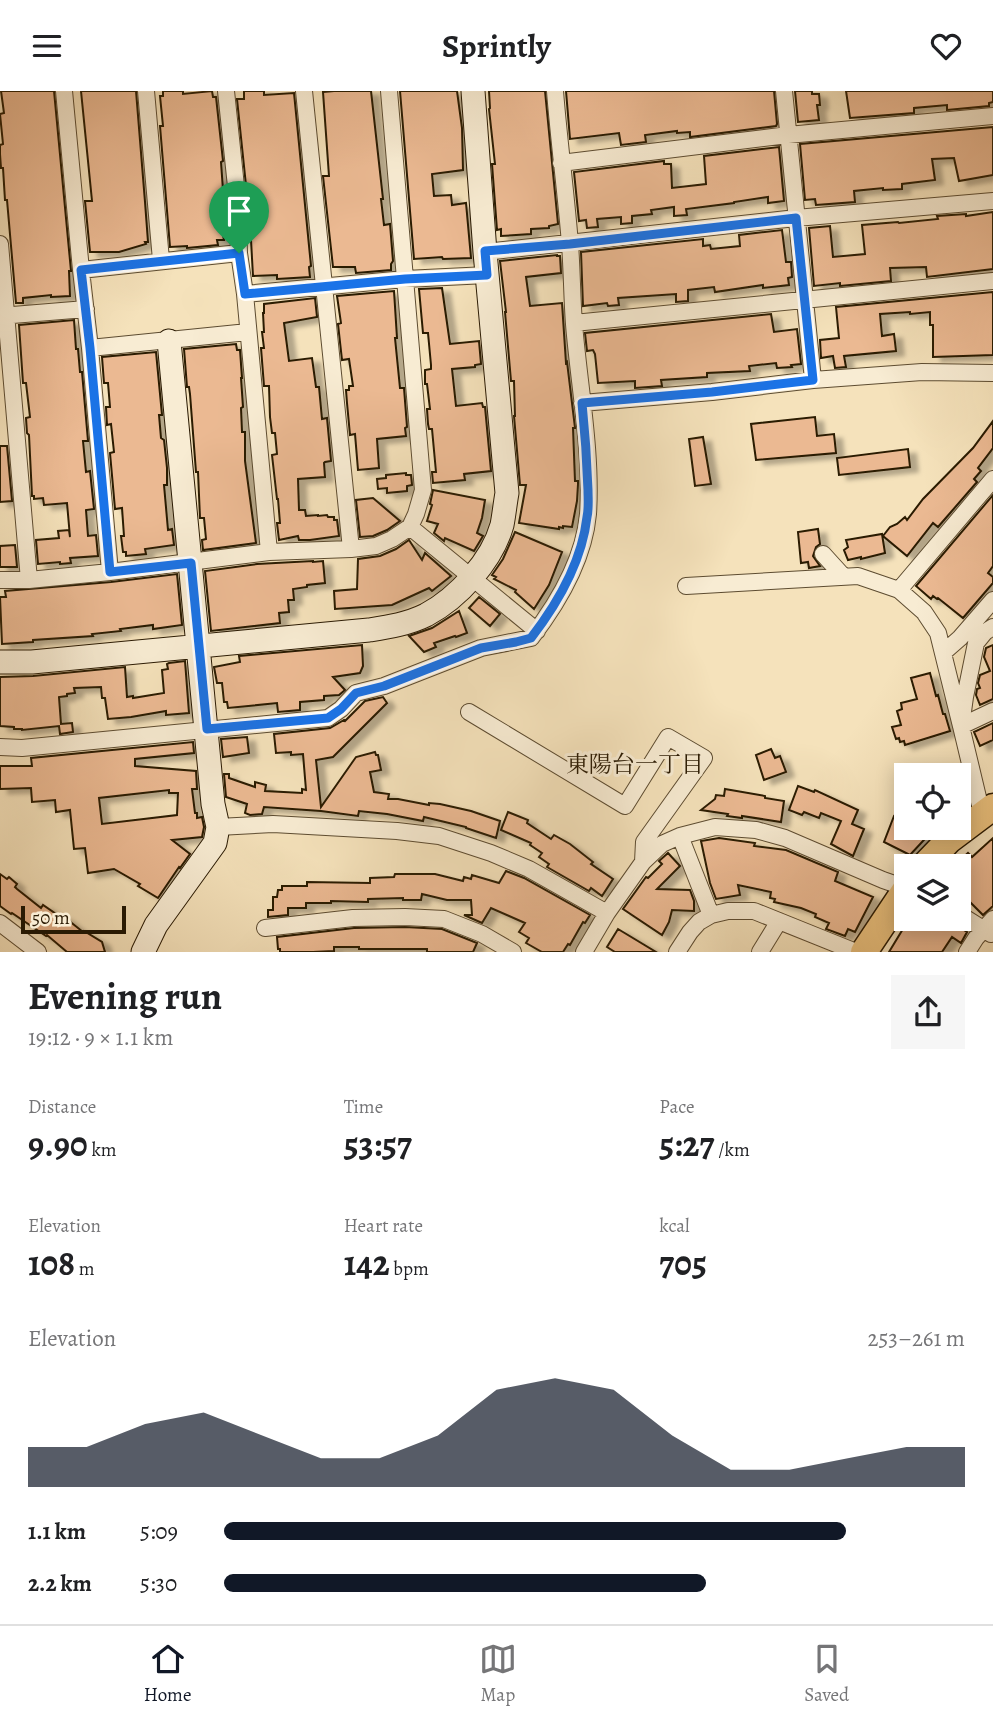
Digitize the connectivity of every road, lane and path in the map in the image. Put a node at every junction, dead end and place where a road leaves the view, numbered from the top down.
1 (64, 91) edge
2 (146, 91) edge
3 (226, 91) edge
4 (304, 91) edge
5 (389, 91) edge
6 (473, 91) edge
7 (555, 91) edge
8 (784, 91) edge
9 (993, 116) edge
10 (788, 135) junction
11 (561, 163) junction
12 (993, 201) edge
13 (796, 218) junction
14 (0, 244) edge
15 (570, 244) junction
16 (485, 251) junction
17 (239, 253) junction
18 (161, 260) junction
19 (81, 270) junction
20 (487, 275) junction
21 (405, 279) junction
22 (993, 281) edge
23 (325, 285) junction
24 (245, 294) junction
25 (804, 300) junction
26 (86, 309) junction
27 (3, 316) edge
28 (574, 323) junction
29 (248, 333) junction
30 (169, 341) junction
31 (90, 348) junction
32 (993, 373) edge
33 (813, 380) junction
34 (582, 403) junction
35 (993, 479) edge
36 (410, 527) junction
37 (351, 549) junction
38 (269, 552) junction
39 (823, 554) dead end
40 (191, 563) junction
41 (110, 572) junction
42 (843, 576) junction
43 (472, 577) junction
44 (0, 580) edge
45 (29, 580) junction
46 (686, 586) dead end
47 (899, 590) junction
48 (993, 600) edge
49 (993, 628) edge
50 (537, 631) junction
51 (199, 646) junction
52 (944, 652) junction
53 (0, 662) edge
54 (993, 711) edge
55 (469, 712) dead end
56 (961, 726) junction
57 (207, 729) junction
58 (0, 747) edge
59 (987, 811) edge
60 (218, 827) junction
61 (680, 835) junction
62 (936, 854) edge
63 (643, 862) junction
64 (894, 884) edge
65 (894, 906) edge
66 (607, 913) junction
67 (711, 915) junction
68 (971, 919) edge
69 (779, 921) junction
70 (0, 923) edge
71 (265, 928) dead end
72 (990, 928) edge
73 (38, 952) edge
74 (143, 952) edge
75 (513, 952) edge
76 (584, 952) edge
77 (677, 952) edge
78 (760, 952) edge
79 (856, 952) edge
80 (864, 952) edge
81 (967, 952) edge

1 - 19 street
2 - 18 street
3 - 17 street
4 - 23 street
5 - 21 street
6 - 16 street
7 - 11 street
8 - 10 street
9 - 10 street
10 - 11 street
10 - 13 street
11 - 15 street
12 - 13 street
13 - 15 street
13 - 25 street
14 - 27 street
15 - 16 street
15 - 28 street
16 - 20 street
17 - 18 street
17 - 24 street
18 - 19 street
19 - 26 street
20 - 21 street
20 - 43 street
21 - 23 street
21 - 36 street
22 - 25 street
23 - 24 street
23 - 37 street
24 - 29 street
25 - 28 street
25 - 33 street
26 - 27 street
26 - 31 street
27 - 45 street
28 - 34 street
29 - 30 street
29 - 38 street
30 - 31 street
30 - 40 street
31 - 41 street
32 - 33 street
33 - 34 street
34 - 50 street
35 - 47 street
36 - 37 street
36 - 43 street
37 - 38 street
38 - 40 street
39 - 42 street
40 - 41 street
40 - 51 street
41 - 45 street
42 - 46 street
42 - 47 street
43 - 50 street
43 - 51 street
44 - 45 street
47 - 52 street
48 - 52 street
49 - 56 street
50 - 57 street
51 - 53 street
51 - 57 street
52 - 56 street
54 - 56 street
55 - 63 street
56 - 59 street
57 - 58 street
57 - 60 street
59 - 62 main road
60 - 66 street
60 - 74 street
61 - 63 street
61 - 64 street
61 - 67 street
63 - 66 street
65 - 80 main road
66 - 76 street
67 - 69 street
67 - 77 street
68 - 72 street
69 - 78 street
69 - 79 street
70 - 73 street
71 - 75 street
72 - 81 street

